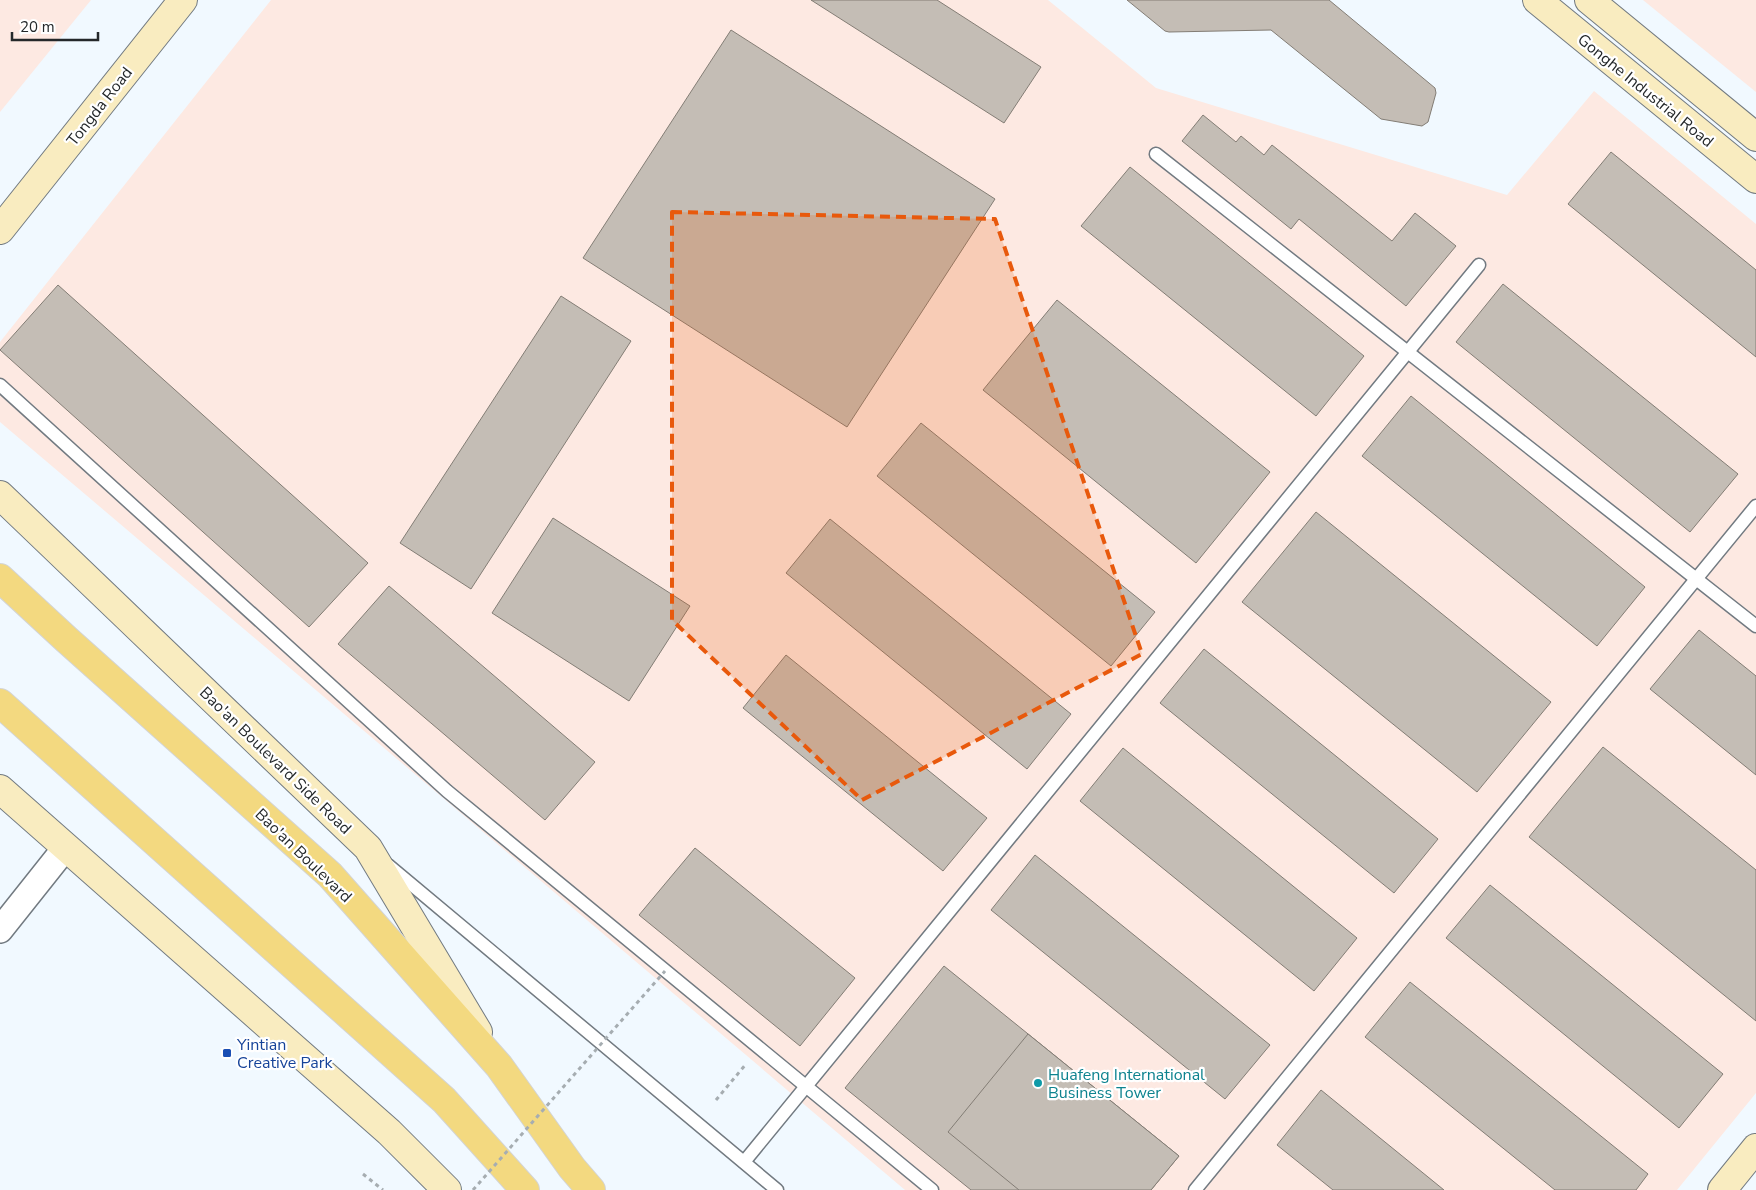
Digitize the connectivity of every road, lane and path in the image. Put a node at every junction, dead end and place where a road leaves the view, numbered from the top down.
1 (183, 0) edge
2 (1537, 0) edge
3 (1589, 0) edge
4 (1756, 137) edge
5 (1156, 154) dead end
6 (1756, 179) edge
7 (8, 221) edge
8 (1479, 265) dead end
9 (1408, 352) junction
10 (0, 385) edge
11 (0, 495) edge
12 (1756, 506) edge
13 (0, 578) edge
14 (1696, 579) junction
15 (1756, 626) edge
16 (0, 703) edge
17 (0, 789) edge
18 (66, 847) junction
19 (368, 848) junction
20 (0, 930) edge
21 (665, 972) dead end
22 (760, 1049) junction
23 (499, 1066) junction
24 (806, 1086) junction
25 (716, 1100) dead end
26 (1756, 1148) edge
27 (744, 1162) junction
28 (363, 1174) dead end
29 (383, 1190) edge
30 (447, 1190) edge
31 (473, 1190) edge
32 (525, 1190) edge
33 (591, 1190) edge
34 (777, 1190) edge
35 (932, 1190) edge
36 (1195, 1190) edge
37 (1722, 1190) edge

1 - 7 main road, Tongda Road
2 - 6 main road, Gonghe Industrial Road
3 - 4 main road, Gonghe Industrial Road
5 - 9 lane
8 - 9 lane
9 - 14 lane
9 - 24 lane
10 - 22 lane
11 - 19 main road, Bao'an Boulevard Side Road
12 - 14 lane
13 - 23 main road, Bao'an Boulevard
14 - 15 lane
14 - 36 lane
16 - 32 main road
17 - 18 main road
18 - 20 street
18 - 30 main road
19 - 23 main road, Bao'an Boulevard Side Road
19 - 27 lane
21 - 31 path, bridge
22 - 24 lane
22 - 25 path
23 - 33 main road, Bao'an Boulevard
24 - 27 lane
24 - 35 lane
26 - 37 main road
27 - 34 lane
28 - 29 path

